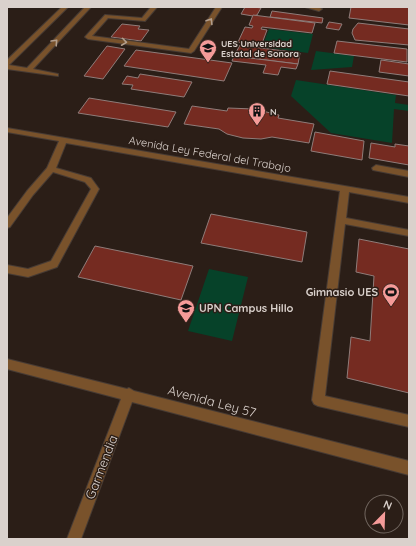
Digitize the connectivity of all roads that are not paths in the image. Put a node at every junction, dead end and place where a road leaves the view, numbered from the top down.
1 (65, 7) edge
2 (88, 7) edge
3 (154, 7) edge
4 (219, 7) edge
5 (308, 7) edge
6 (319, 9) dead end
7 (7, 64) edge
8 (7, 67) edge
9 (28, 70) junction
10 (56, 75) dead end
11 (8, 132) edge
12 (63, 140) junction
13 (376, 168) dead end
14 (51, 169) junction
15 (409, 174) edge
16 (345, 190) junction
17 (409, 200) edge
18 (341, 220) junction
19 (7, 225) edge
20 (409, 233) edge
21 (7, 269) edge
22 (7, 364) edge
23 (129, 394) junction
24 (409, 422) edge
25 (409, 468) edge
26 (74, 539) edge

1 - 7 street
9 -> 2 street
3 -> 4 street
5 - 6 street
8 - 9 street
9 - 10 street
11 - 12 street, Avenida Ley Federal del Trabajo
12 - 14 street
12 - 16 street, Avenida Ley Federal del Trabajo
13 - 15 street
14 - 19 street
14 - 21 street
16 - 17 street, Avenida Ley Federal del Trabajo
16 - 18 street
18 - 20 street
18 - 24 street
22 - 23 street, Avenida Ley 57
23 - 25 street, Avenida Ley 57
23 - 26 street, Garmendia

